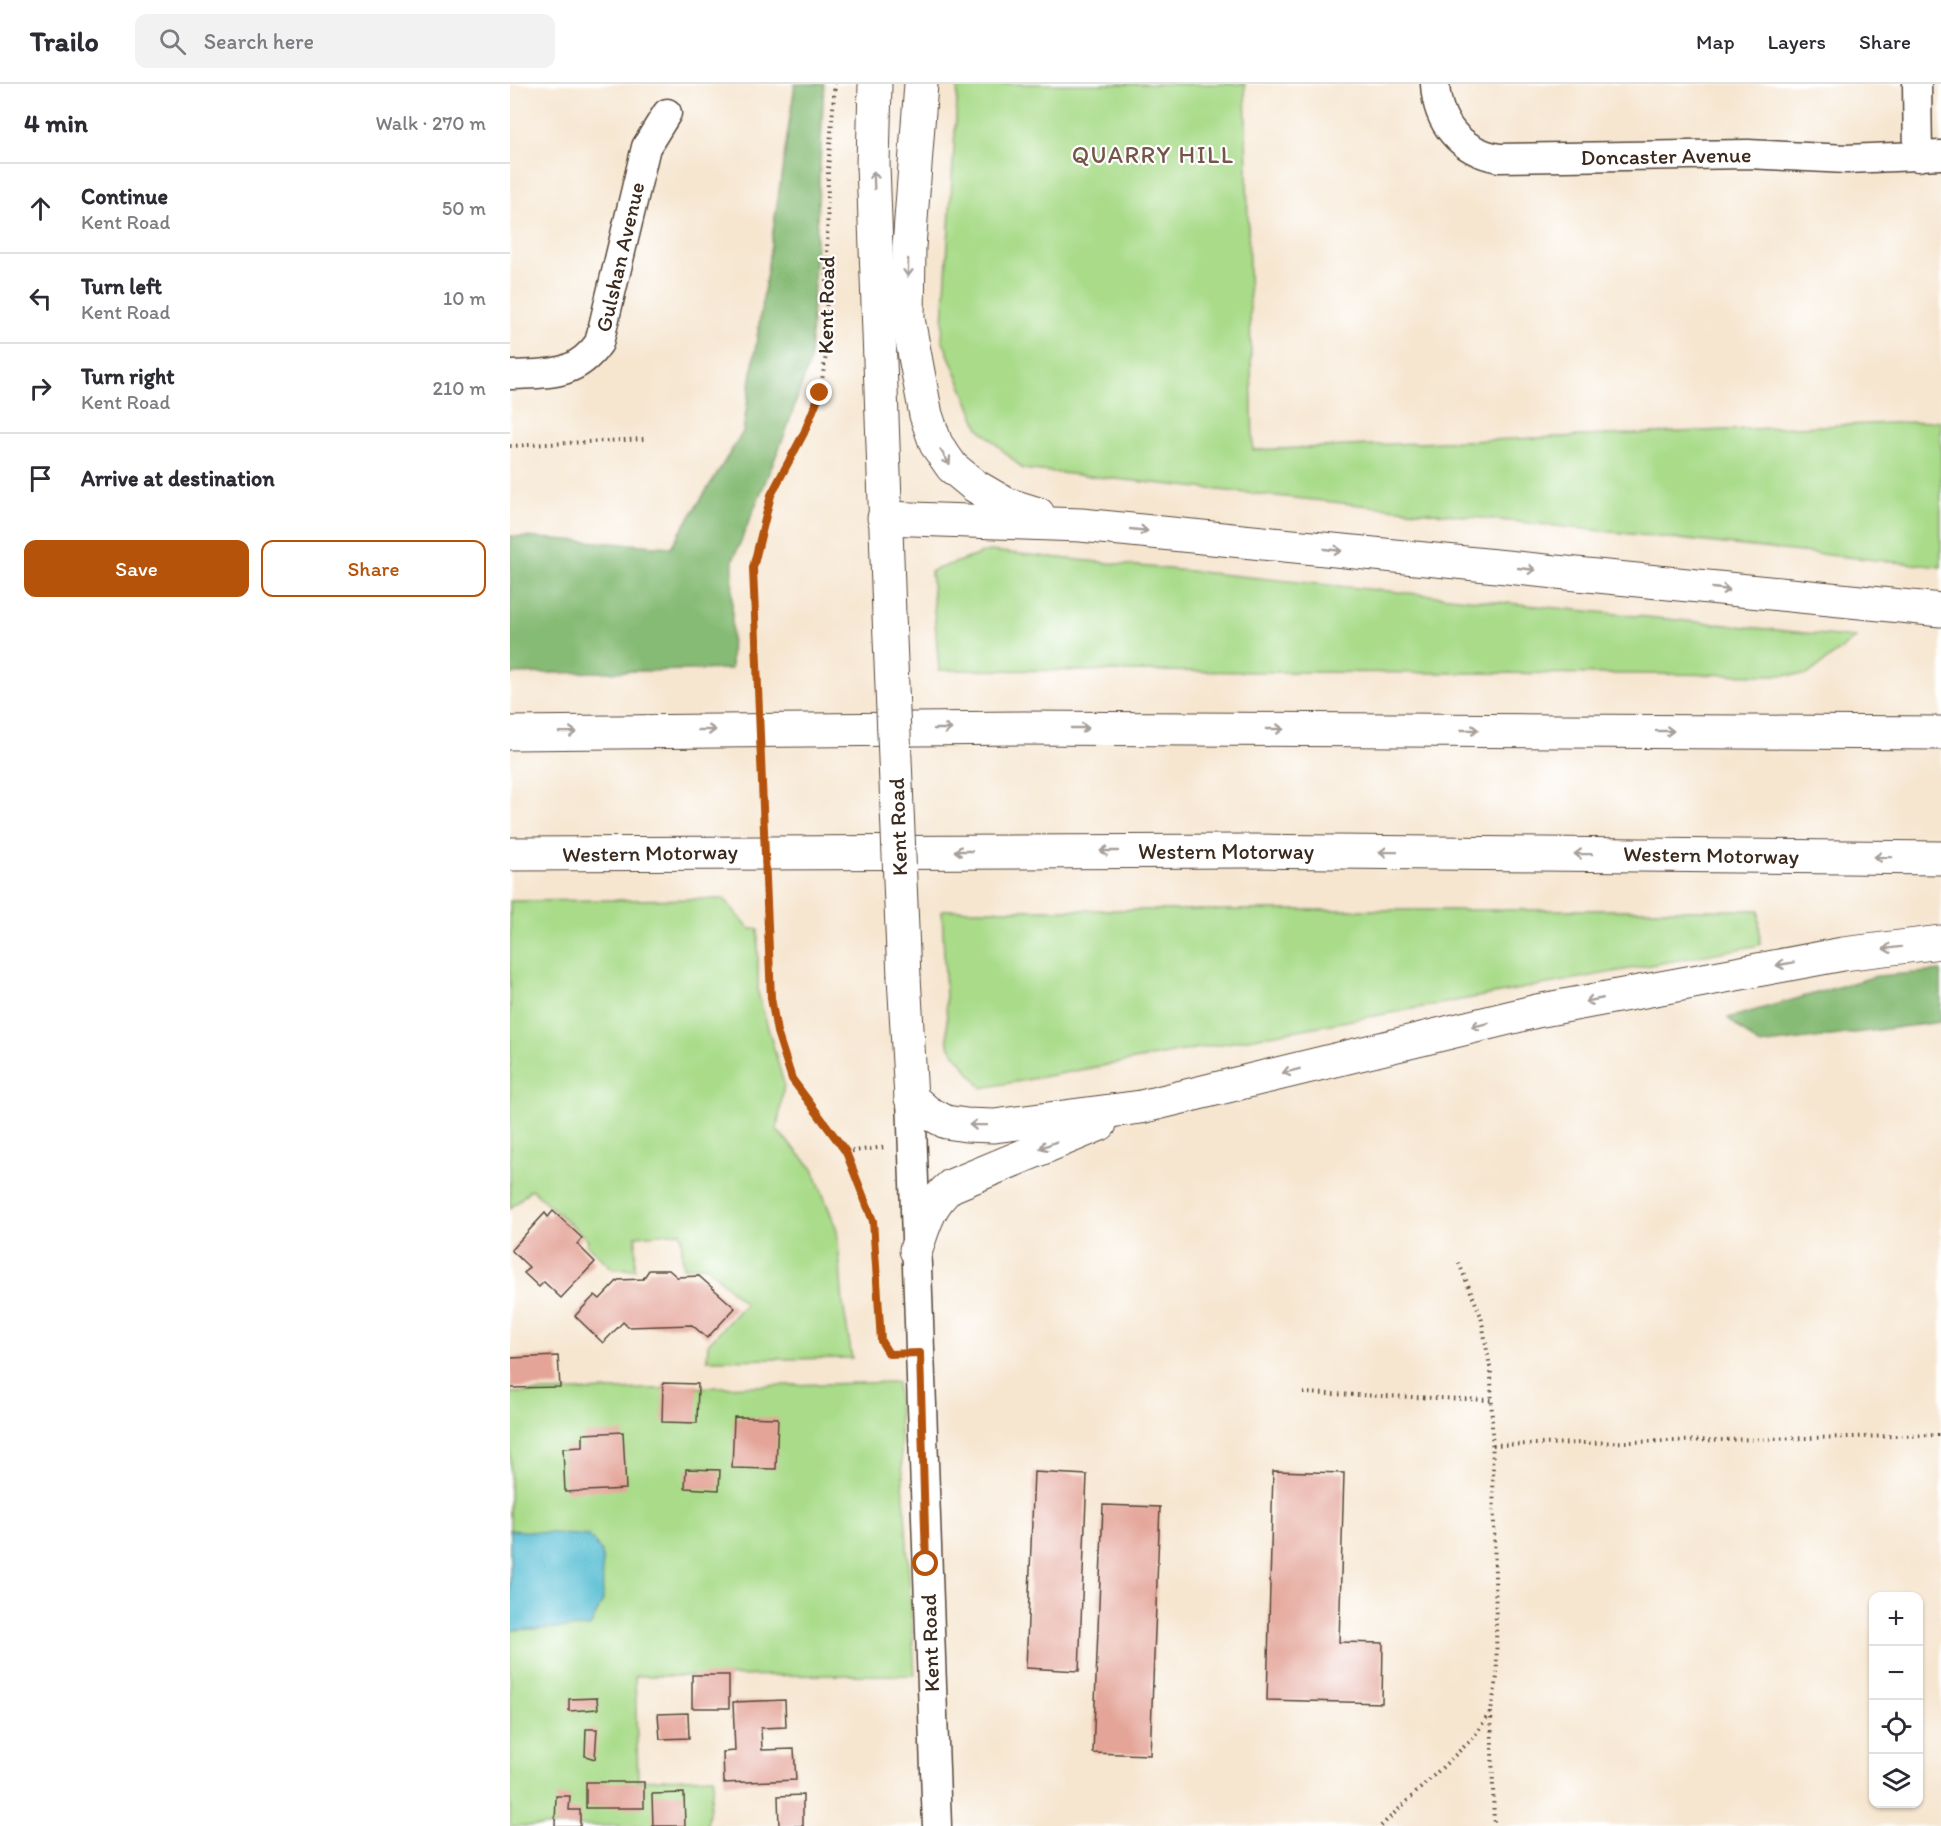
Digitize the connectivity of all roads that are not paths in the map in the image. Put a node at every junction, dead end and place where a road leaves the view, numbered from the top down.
1 (875, 84) edge
2 (915, 84) edge
3 (921, 84) edge
4 (1435, 84) edge
5 (1917, 84) edge
6 (667, 113) dead end
7 (1929, 156) edge
8 (878, 302) junction
9 (510, 375) edge
10 (884, 518) junction
11 (1081, 525) junction
12 (1941, 610) edge
13 (510, 733) edge
14 (1941, 733) edge
15 (510, 854) edge
16 (1941, 858) edge
17 (1941, 942) edge
18 (911, 1098) junction
19 (1141, 1107) junction
20 (916, 1250) junction
21 (937, 1826) edge

8 -> 1 main road, Kent Road
2 - 8 main road, Kent Road
3 -> 11 main road
4 - 7 street, Doncaster Avenue
5 - 7 street
6 - 9 street, Gulshan Avenue
8 - 10 main road, Kent Road
10 - 11 main road
10 - 18 main road, Kent Road, bridge
11 -> 12 main road
13 -> 14 main road
16 -> 15 main road, Western Motorway
17 -> 19 main road
19 -> 18 main road
18 - 20 street, Kent Road
19 -> 20 main road
20 - 21 street, Kent Road

